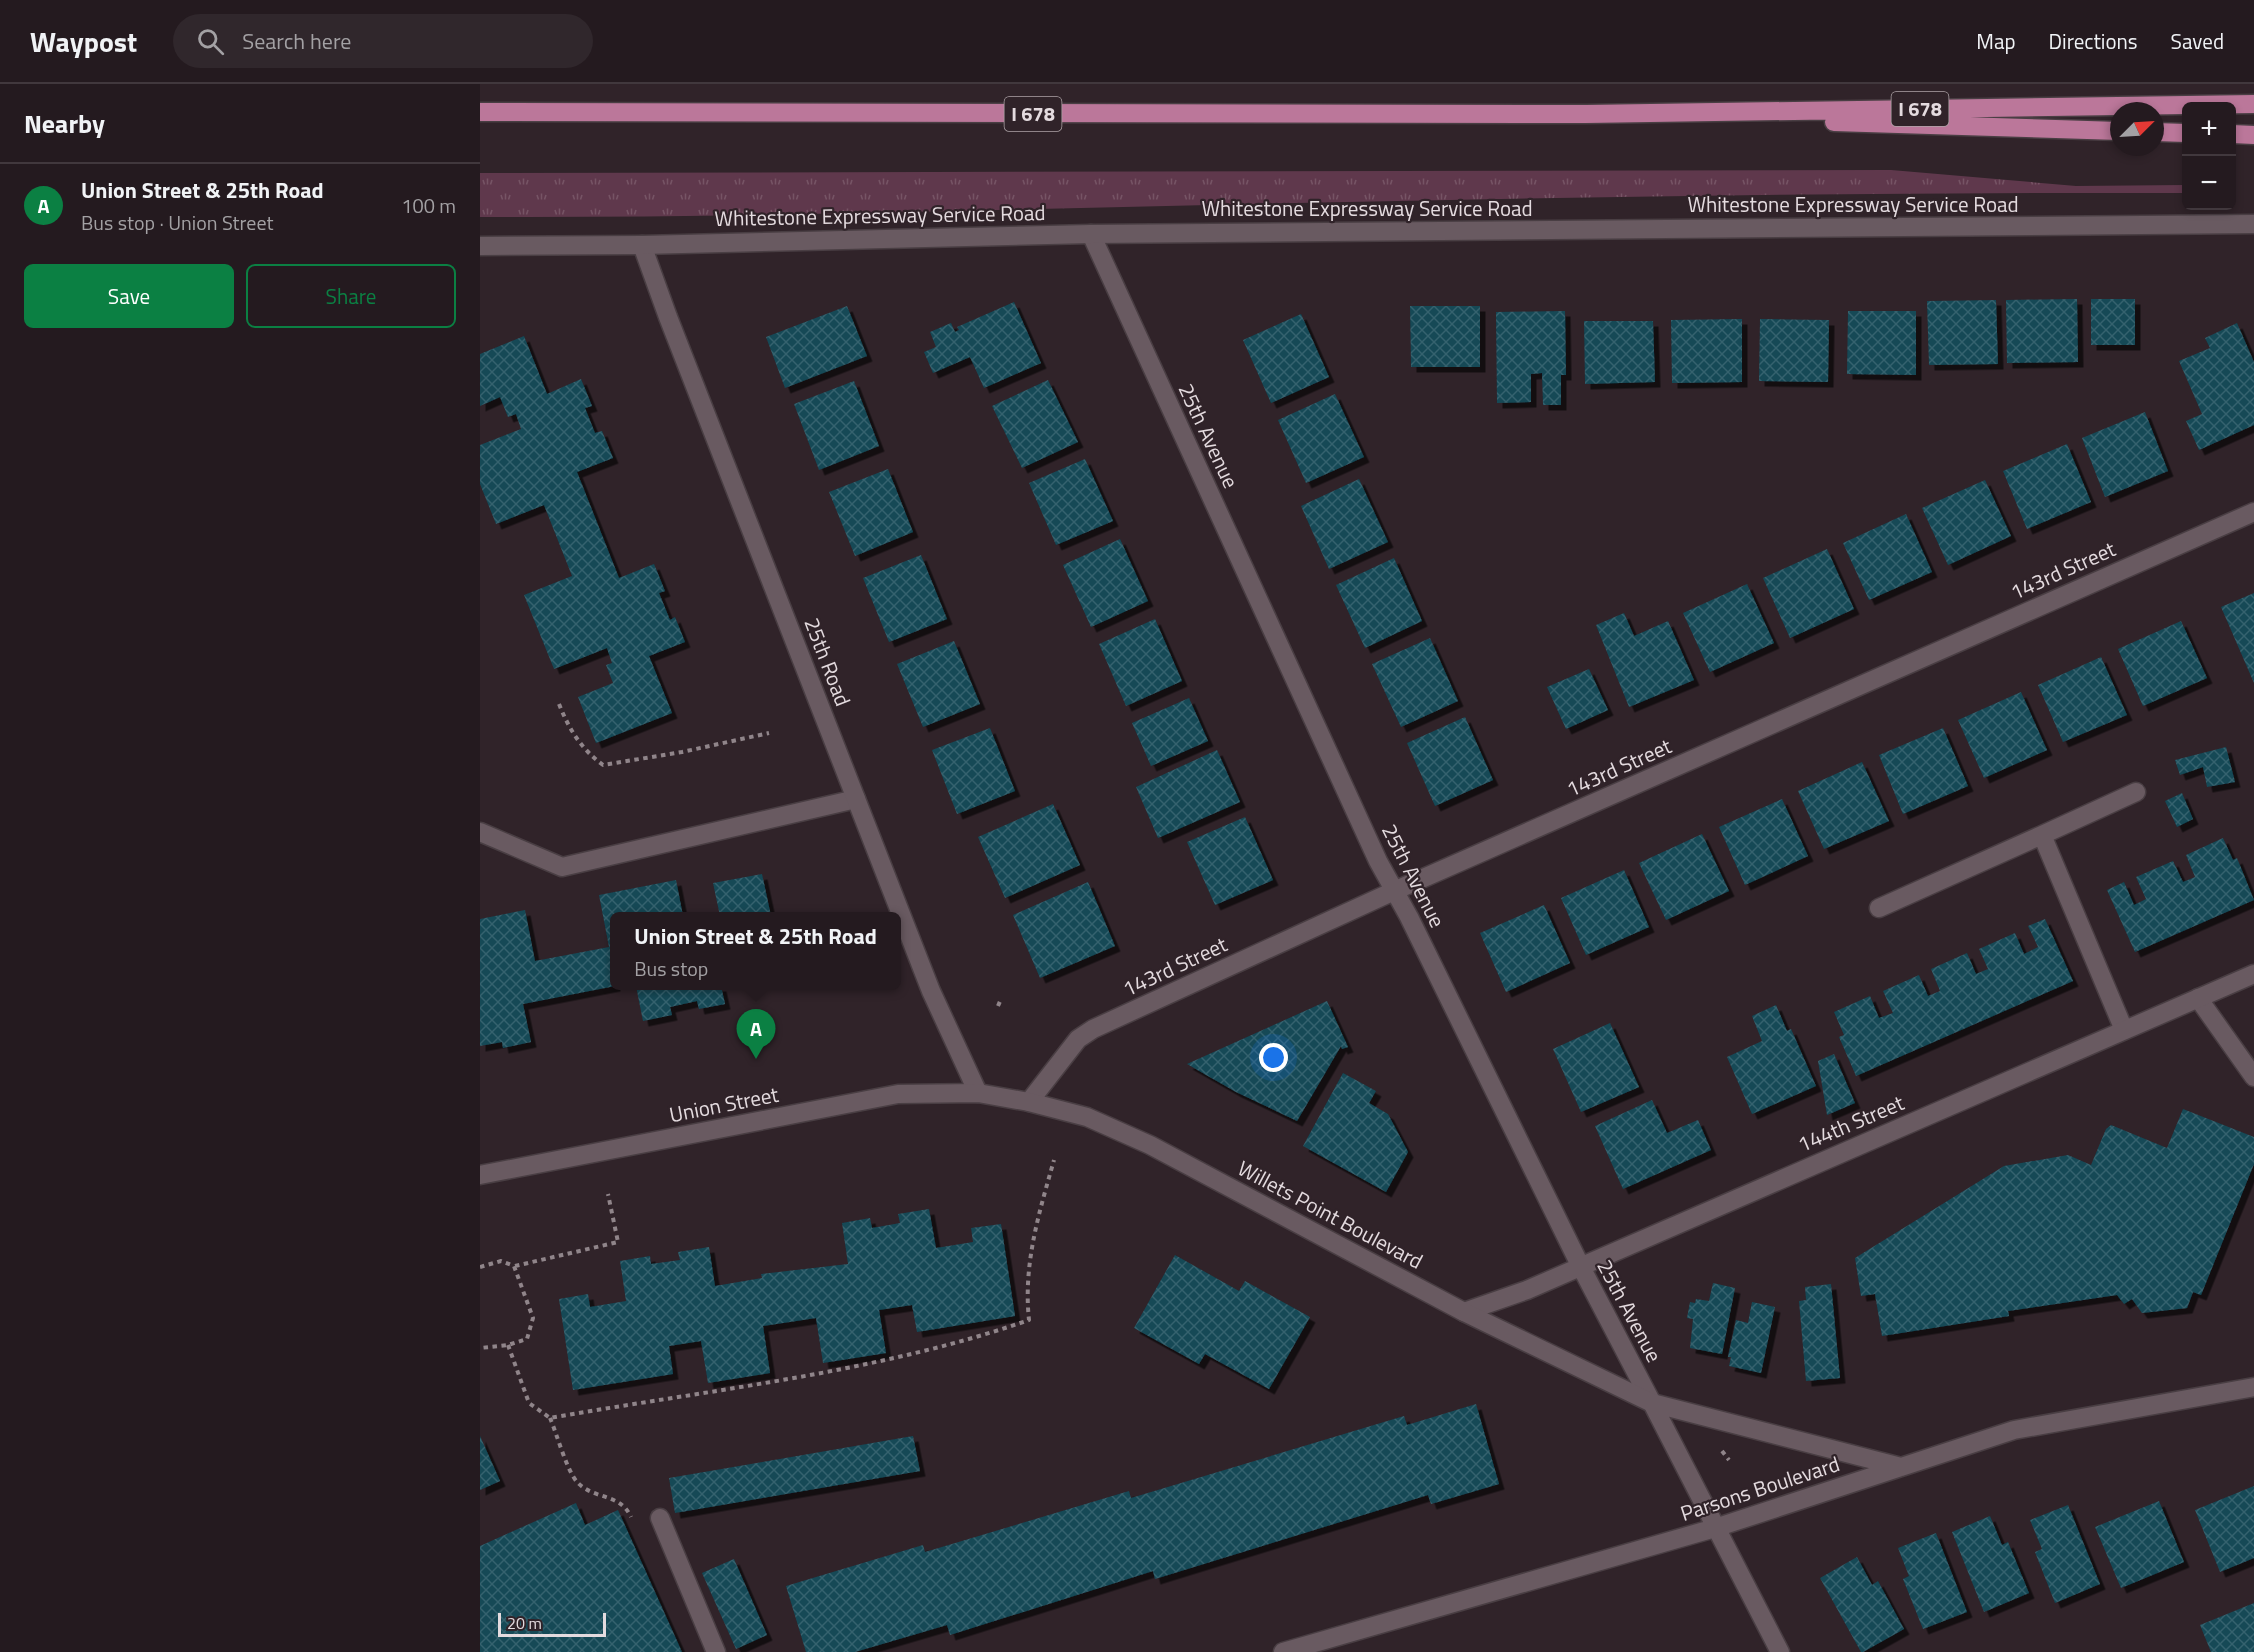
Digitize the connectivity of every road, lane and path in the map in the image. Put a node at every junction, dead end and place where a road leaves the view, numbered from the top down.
1 (2254, 104) edge
2 (480, 112) edge
3 (1586, 114) junction
4 (2110, 131) edge
5 (2164, 132) edge
6 (2182, 133) edge
7 (2236, 135) edge
8 (2254, 135) edge
9 (2254, 224) edge
10 (1091, 234) junction
11 (642, 245) junction
12 (480, 246) edge
13 (2254, 512) edge
14 (559, 704) dead end
15 (769, 733) dead end
16 (2136, 792) dead end
17 (856, 799) junction
18 (480, 832) edge
19 (2042, 835) junction
20 (1394, 891) junction
21 (1879, 908) dead end
22 (900, 912) edge
23 (901, 914) edge
24 (2254, 974) edge
25 (2198, 998) junction
26 (1001, 999) dead end
27 (998, 1006) dead end
28 (2124, 1030) junction
29 (2254, 1077) edge
30 (978, 1093) junction
31 (1029, 1102) junction
32 (1054, 1160) dead end
33 (480, 1175) edge
34 (608, 1194) dead end
35 (1580, 1265) junction
36 (514, 1266) junction
37 (480, 1267) edge
38 (1464, 1312) junction
39 (508, 1345) junction
40 (480, 1348) edge
41 (2254, 1387) edge
42 (1652, 1403) junction
43 (550, 1418) junction
44 (1720, 1448) dead end
45 (1729, 1460) dead end
46 (1901, 1467) junction
47 (660, 1518) dead end
48 (633, 1521) dead end
49 (1715, 1528) junction
50 (716, 1652) edge
51 (1283, 1652) edge
52 (1780, 1652) edge

1 - 3 highway, I 678
2 - 3 highway, I 678
3 - 4 highway
5 - 6 highway
7 - 8 highway
9 - 10 street, Whitestone Expressway Service Road
10 - 11 street, Whitestone Expressway Service Road
10 - 20 street, 25th Avenue
11 - 12 street, Whitestone Expressway Service Road
11 - 17 street, 25th Road
13 - 20 street, 143rd Street
14 - 15 path
16 - 19 street
17 - 18 street
17 - 22 street, 25th Road
19 - 21 street
19 - 28 street
20 - 31 street, 143rd Street
20 - 35 street, 25th Avenue
23 - 30 street, 25th Road
24 - 25 street, 144th Street
25 - 28 street, 144th Street
25 - 29 street
26 - 27 path
28 - 35 street, 144th Street
30 - 31 street, Willets Point Boulevard
30 - 33 street, Union Street
31 - 38 street, Willets Point Boulevard
32 - 43 path
34 - 36 path
35 - 38 street, 144th Street
35 - 42 street, 25th Avenue
36 - 37 path
36 - 39 path
38 - 42 street, Willets Point Boulevard
39 - 40 path
39 - 43 path
41 - 46 street, Parsons Boulevard
42 - 46 street, Willets Point Boulevard
42 - 49 street, 25th Avenue
43 - 48 path
44 - 45 path
46 - 49 street, Parsons Boulevard
47 - 50 street
49 - 51 street, Parsons Boulevard
49 - 52 street

